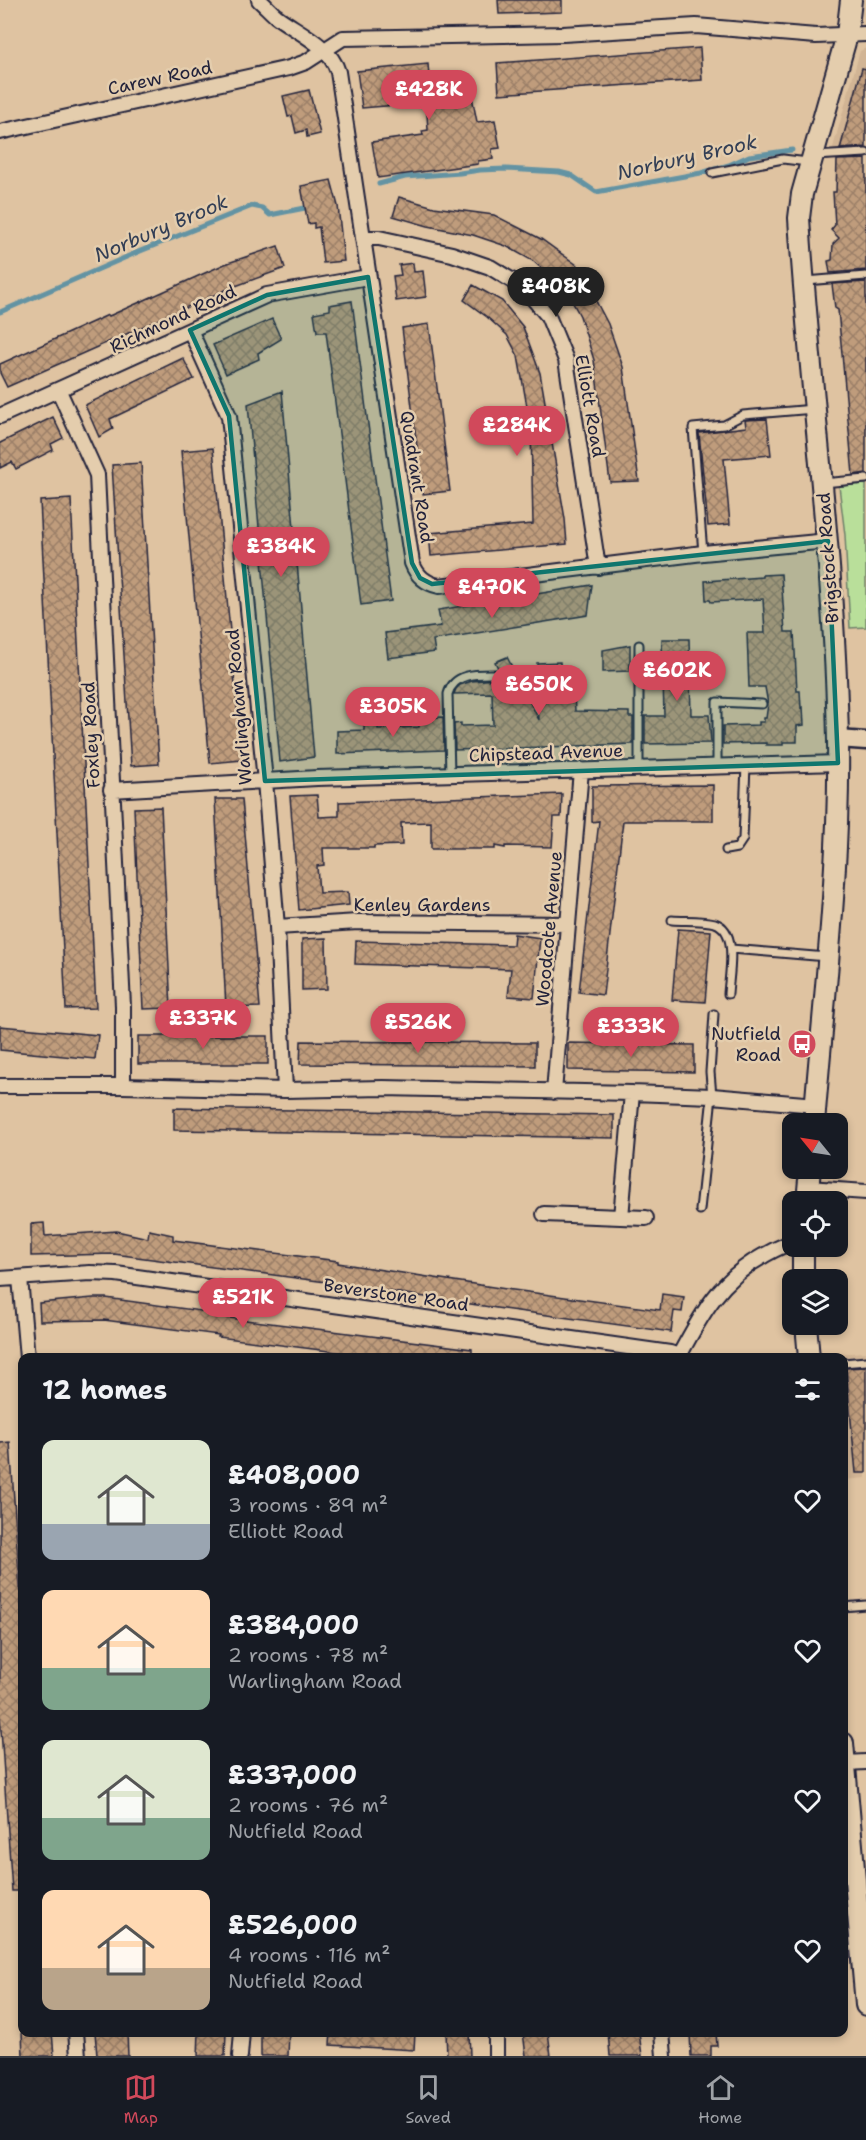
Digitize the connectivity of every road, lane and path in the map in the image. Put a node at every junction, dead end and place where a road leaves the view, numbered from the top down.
1 (259, 0) edge
2 (851, 0) edge
3 (856, 35) edge
4 (323, 50) junction
5 (0, 132) edge
6 (866, 153) edge
7 (812, 159) junction
8 (712, 173) dead end
9 (364, 238) junction
10 (866, 276) edge
11 (368, 277) junction
12 (804, 281) junction
13 (190, 330) junction
14 (59, 391) junction
15 (816, 408) junction
16 (0, 416) edge
17 (866, 479) edge
18 (823, 483) junction
19 (828, 541) junction
20 (704, 554) junction
21 (598, 567) junction
22 (639, 645) dead end
23 (506, 674) dead end
24 (762, 704) dead end
25 (838, 739) junction
26 (866, 741) edge
27 (838, 763) junction
28 (746, 765) junction
29 (717, 766) junction
30 (639, 768) junction
31 (581, 770) junction
32 (450, 774) junction
33 (265, 781) junction
34 (111, 790) junction
35 (726, 850) dead end
36 (672, 921) dead end
37 (567, 924) junction
38 (277, 927) junction
39 (731, 949) junction
40 (827, 957) junction
41 (728, 994) dead end
42 (714, 1014) dead end
43 (0, 1086) edge
44 (123, 1086) junction
45 (285, 1090) junction
46 (554, 1092) junction
47 (632, 1093) junction
48 (712, 1096) junction
49 (809, 1113) edge
50 (815, 1113) edge
51 (809, 1186) edge
52 (866, 1192) edge
53 (700, 1210) dead end
54 (544, 1214) dead end
55 (621, 1217) junction
56 (646, 1218) dead end
57 (782, 1247) edge
58 (20, 1278) junction
59 (0, 1279) edge
60 (807, 1335) edge
61 (27, 1353) edge
62 (670, 1353) edge
63 (680, 1353) edge
64 (809, 1353) edge
65 (866, 1361) edge
66 (848, 1363) edge
67 (866, 1605) edge
68 (848, 1607) edge
69 (866, 1762) edge
70 (848, 1763) edge
71 (848, 1788) edge
72 (863, 1942) edge
73 (866, 2005) edge
74 (76, 2037) edge
75 (242, 2037) edge
76 (496, 2037) edge
77 (662, 2037) edge
78 (78, 2056) edge
79 (240, 2056) edge
80 (496, 2056) edge
81 (664, 2056) edge

1 - 4 street
2 - 3 main road, Brigstock Road
3 - 4 street, Carew Road
3 - 7 main road, Brigstock Road
4 - 5 street, Carew Road
4 - 9 street, Quadrant Road
6 - 7 lane
7 - 8 lane
7 - 12 main road, Brigstock Road
9 - 11 street, Quadrant Road
9 - 21 street, Elliott Road
10 - 12 lane
11 - 13 street, Richmond Road
11 - 21 street, Quadrant Road
12 - 15 main road, Brigstock Road
13 - 14 street, Richmond Road
13 - 33 street, Warlingham Road
14 - 16 street, Richmond Road
14 - 34 street, Foxley Road
15 - 18 main road, Brigstock Road
15 - 20 lane
17 - 18 lane
18 - 19 main road, Brigstock Road
19 - 20 street, Quadrant Road
19 - 25 main road, Brigstock Road
20 - 21 street, Quadrant Road
22 - 30 lane
23 - 32 lane
24 - 29 lane
25 - 26 street
25 - 27 main road, Brigstock Road
27 - 28 street, Chipstead Avenue
27 - 40 main road, Brigstock Road
28 - 29 street, Chipstead Avenue
28 - 35 lane
29 - 30 street, Chipstead Avenue
30 - 31 street, Chipstead Avenue
31 - 32 street, Chipstead Avenue
31 - 37 street, Woodcote Avenue
32 - 33 street, Chipstead Avenue
33 - 34 street, Chipstead Avenue
33 - 38 street, Warlingham Road
34 - 44 street, Foxley Road
36 - 39 lane
37 - 38 street, Kenley Gardens
37 - 46 street, Woodcote Avenue
38 - 45 street, Warlingham Road
39 - 40 lane
39 - 41 lane
40 - 50 main road, Brigstock Road
42 - 48 lane
43 - 44 street
44 - 45 street
45 - 46 street
46 - 47 street
47 - 48 street
47 - 55 street
48 - 49 street
48 - 53 lane
51 - 52 street
54 - 55 street
55 - 56 street
57 - 63 street
58 - 59 street, Beverstone Road
58 - 61 street
58 - 62 street, Beverstone Road
60 - 64 main road
65 - 66 lane
67 - 68 lane
69 - 70 street
71 - 72 main road
72 - 73 main road
74 - 78 street
75 - 79 street
76 - 80 street
77 - 81 street

